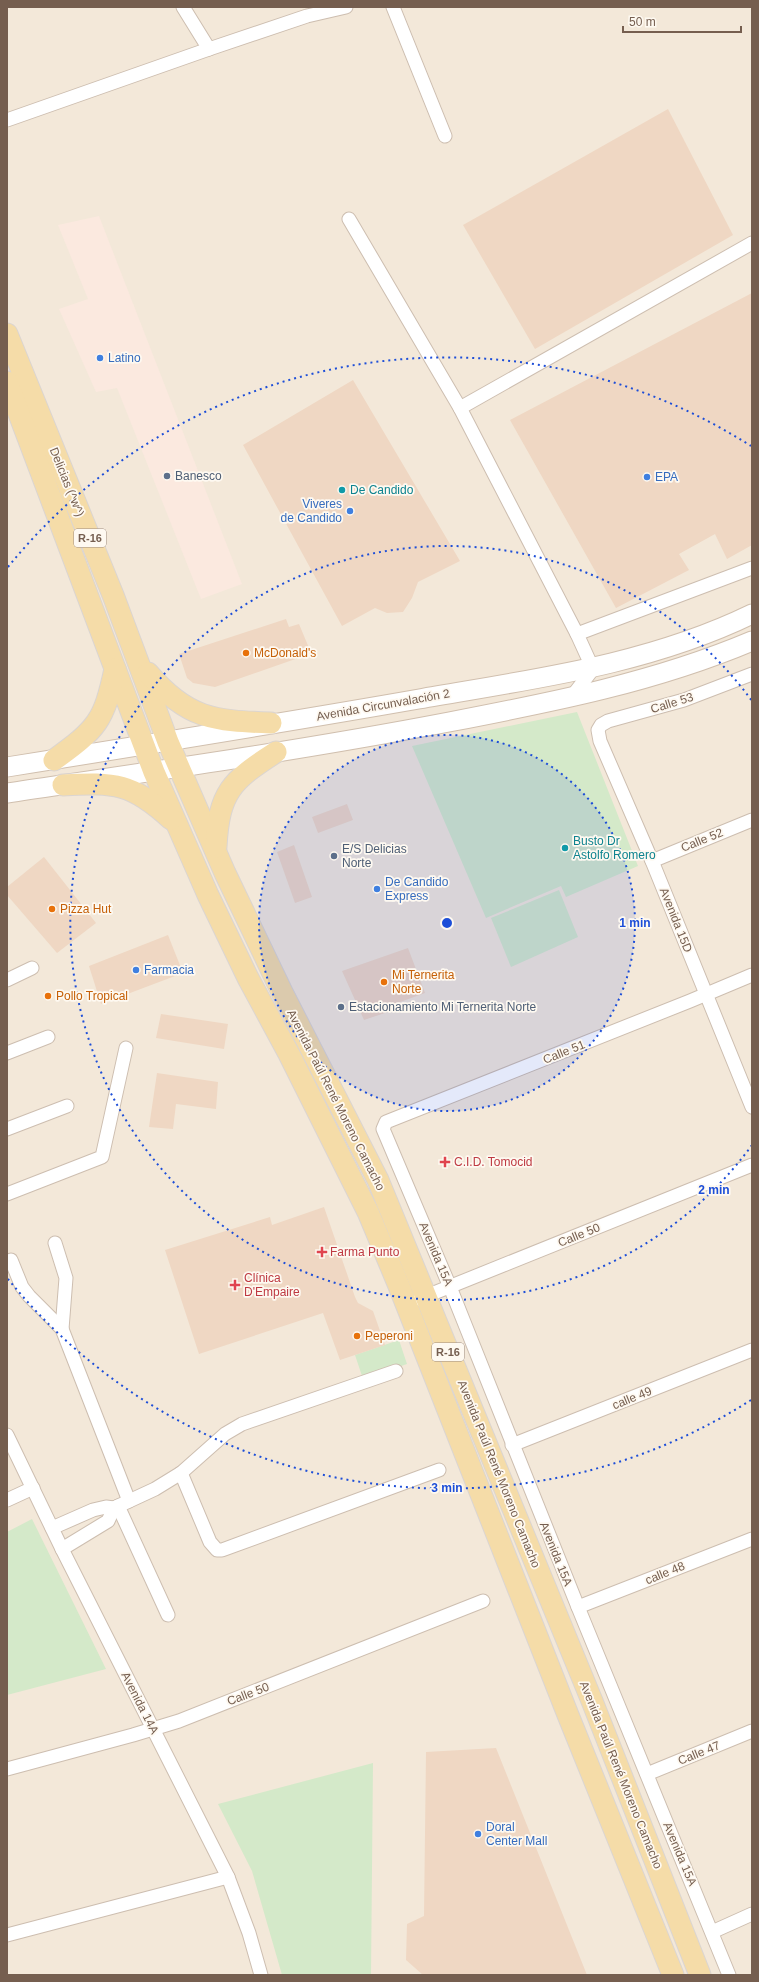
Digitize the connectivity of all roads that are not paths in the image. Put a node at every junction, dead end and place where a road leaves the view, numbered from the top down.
1 (183, 7) edge
2 (346, 7) edge
3 (393, 7) edge
4 (305, 12) edge
5 (209, 49) junction
6 (7, 120) edge
7 (445, 136) dead end
8 (349, 219) dead end
9 (752, 243) edge
10 (7, 334) edge
11 (7, 382) edge
12 (460, 408) junction
13 (752, 568) edge
14 (752, 614) edge
15 (577, 634) junction
16 (752, 641) edge
17 (140, 665) junction
18 (593, 668) junction
19 (115, 669) junction
20 (752, 674) edge
21 (570, 699) junction
22 (271, 723) junction
23 (598, 735) joint
24 (168, 742) junction
25 (143, 746) junction
26 (276, 752) junction
27 (54, 760) junction
28 (7, 767) edge
29 (180, 768) junction
30 (154, 772) junction
31 (63, 785) junction
32 (7, 793) edge
33 (752, 820) edge
34 (177, 824) junction
35 (216, 851) junction
36 (652, 861) junction
37 (32, 968) dead end
38 (752, 975) edge
39 (7, 980) edge
40 (706, 995) junction
41 (48, 1037) dead end
42 (126, 1048) dead end
43 (7, 1053) edge
44 (67, 1106) dead end
45 (752, 1107) edge
46 (7, 1129) edge
47 (384, 1134) joint
48 (752, 1165) edge
49 (7, 1194) edge
50 (55, 1243) dead end
51 (11, 1260) dead end
52 (450, 1287) junction
53 (425, 1297) junction
54 (406, 1304) junction
55 (62, 1328) junction
56 (752, 1350) edge
57 (396, 1371) dead end
58 (7, 1435) edge
59 (512, 1445) junction
60 (439, 1470) dead end
61 (181, 1473) junction
62 (33, 1488) junction
63 (7, 1500) edge
64 (120, 1505) junction
65 (52, 1528) junction
66 (752, 1539) edge
67 (62, 1549) junction
68 (483, 1601) dead end
69 (578, 1607) junction
70 (168, 1615) dead end
71 (154, 1730) junction
72 (752, 1731) edge
73 (7, 1769) edge
74 (646, 1774) junction
75 (228, 1877) junction
76 (752, 1914) edge
77 (712, 1932) junction
78 (7, 1936) edge
79 (261, 1975) edge
80 (673, 1975) edge
81 (700, 1975) edge
82 (729, 1975) edge

1 - 5 street
2 - 4 street
3 - 7 street
4 - 5 street
5 - 6 street
8 - 12 street
9 - 12 street
10 - 17 main road, Delicias (^w^) / R-16
11 - 19 main road, Delicias (^w^) / R-16
12 - 15 street
13 - 15 street
14 - 18 main road, Avenida Circunvalación 2
15 - 18 street
16 - 21 main road
17 - 22 main road
17 - 24 main road, Delicias (^w^) / R-16
18 - 21 street
18 - 22 main road, Avenida Circunvalación 2
19 - 25 main road, Delicias (^w^) / R-16
19 - 27 main road
20 - 23 street, Calle 53
21 - 26 main road
22 - 24 main road, Avenida Circunvalación 2
23 - 36 street, Avenida 15D
24 - 25 main road, Avenida Circunvalación 2
24 - 29 main road, Avenida Paúl René Moreno Camacho / R-16
25 - 27 main road, Avenida Circunvalación 2
25 - 30 main road, Avenida Paúl René Moreno Camacho / R-16
26 - 29 main road
26 - 35 main road
27 - 28 main road, Avenida Circunvalación 2
29 - 30 main road
29 - 35 main road, Avenida Paúl René Moreno Camacho / R-16
30 - 31 main road
30 - 34 main road, Avenida Paúl René Moreno Camacho / R-16
31 - 32 main road
31 - 34 main road
33 - 36 street, Calle 52
34 - 54 main road, Avenida Paúl René Moreno Camacho / R-16
35 - 53 main road, Avenida Paúl René Moreno Camacho / R-16
36 - 40 street, Avenida 15D
37 - 39 street
38 - 40 street, Calle 51
40 - 45 street, Avenida 15D
40 - 47 street, Calle 51
41 - 43 street
42 - 49 street
44 - 46 street
47 - 52 street, Avenida 15A
48 - 52 street, Calle 50
50 - 55 street
51 - 55 street
52 - 53 street, Calle 50
52 - 59 street, Avenida 15A
53 - 54 street, Calle 50
53 - 81 main road, Avenida Paúl René Moreno Camacho / R-16
54 - 80 main road, Avenida Paúl René Moreno Camacho / R-16
55 - 64 street
56 - 59 street, calle 49
57 - 61 street
58 - 62 street, Avenida 14A
59 - 69 street, Avenida 15A
60 - 61 street
61 - 64 street
62 - 63 street
62 - 65 street, Avenida 14A
64 - 65 street
64 - 67 street
64 - 70 street
65 - 67 street, Avenida 14A
66 - 69 street, calle 48
67 - 71 street, Avenida 14A
68 - 71 street, Calle 50
69 - 74 street, Avenida 15A
71 - 73 street, Calle 50
71 - 75 street, Avenida 14A
72 - 74 street, Calle 47
74 - 77 street, Avenida 15A
75 - 78 street
75 - 79 street, Avenida 14A
76 - 77 street
77 - 82 street, Avenida 15A

